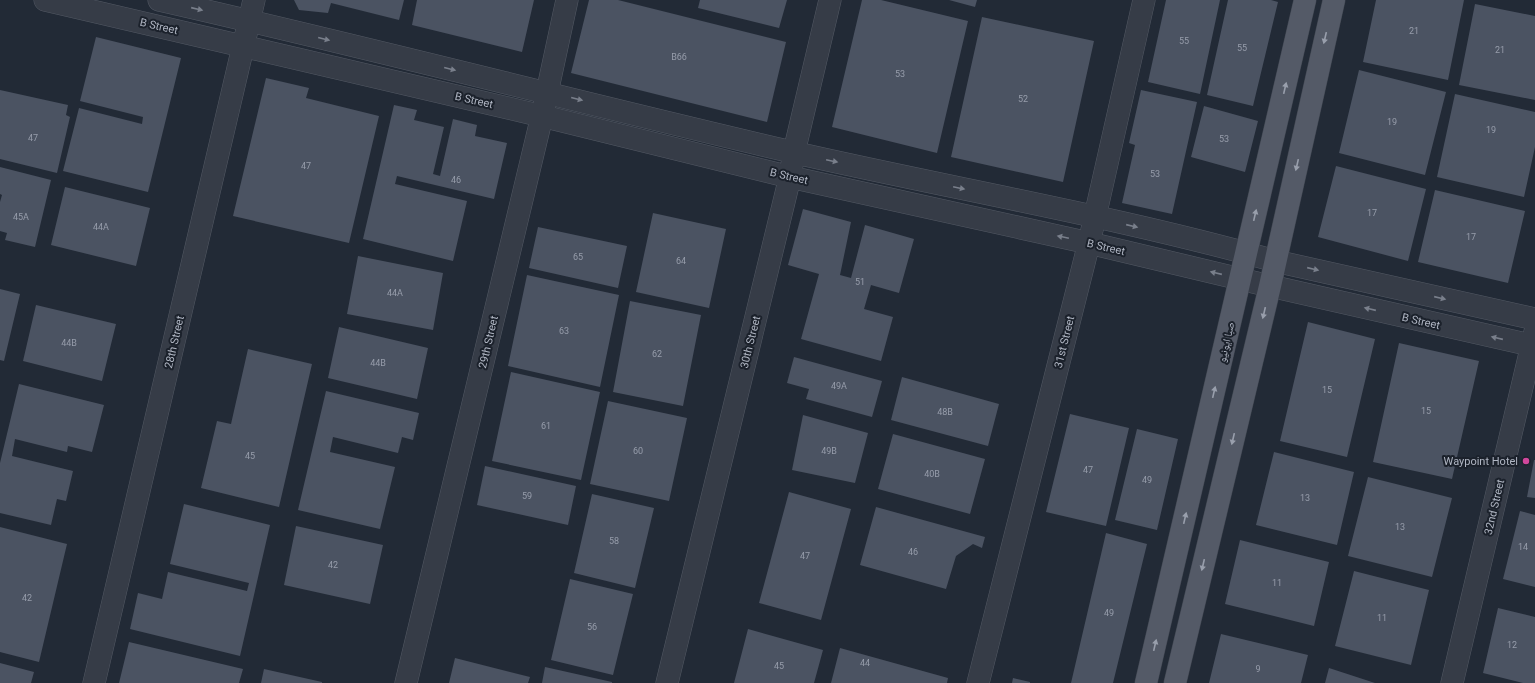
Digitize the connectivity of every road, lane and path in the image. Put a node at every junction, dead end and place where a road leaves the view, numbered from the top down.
1 (45, 0) edge
2 (159, 0) edge
3 (567, 0) edge
4 (830, 0) edge
5 (1144, 0) edge
6 (1305, 0) edge
7 (1334, 0) edge
8 (252, 10) edge
9 (243, 46) junction
10 (546, 92) junction
11 (542, 116) junction
12 (794, 152) junction
13 (790, 176) junction
14 (1094, 216) junction
15 (1089, 243) junction
16 (1246, 252) junction
17 (1275, 261) junction
18 (1241, 279) junction
19 (1270, 286) junction
20 (1535, 319) edge
21 (1534, 341) edge
22 (94, 683) edge
23 (406, 683) edge
24 (667, 683) edge
25 (978, 683) edge
26 (1146, 683) edge
27 (1175, 683) edge
28 (1452, 683) edge

1 - 9 street, B Street
2 -> 8 street
3 - 10 street, 29th Street
4 - 12 street, 30th Street
5 - 14 street, 31st Street
16 -> 6 main road, صبا ایونیو
7 -> 17 main road
8 - 9 street, 28th Street
8 -> 10 street
9 - 11 street, B Street
9 - 22 street, 28th Street
10 - 11 street, 29th Street
10 -> 12 street
11 - 13 street, B Street
11 - 23 street, 29th Street
12 - 13 street, 30th Street
12 -> 14 street
15 -> 13 street, B Street
13 - 24 street, 30th Street
14 - 15 street, 31st Street
14 -> 16 street
18 -> 15 street, B Street
15 - 25 street, 31st Street
16 - 17 street
16 - 18 main road, صبا ایونیو
17 - 19 main road
17 -> 20 street
18 - 19 street, B Street
26 -> 18 main road, صبا ایونیو
21 -> 19 street, B Street
19 -> 27 main road
21 - 28 street, 32nd Street

